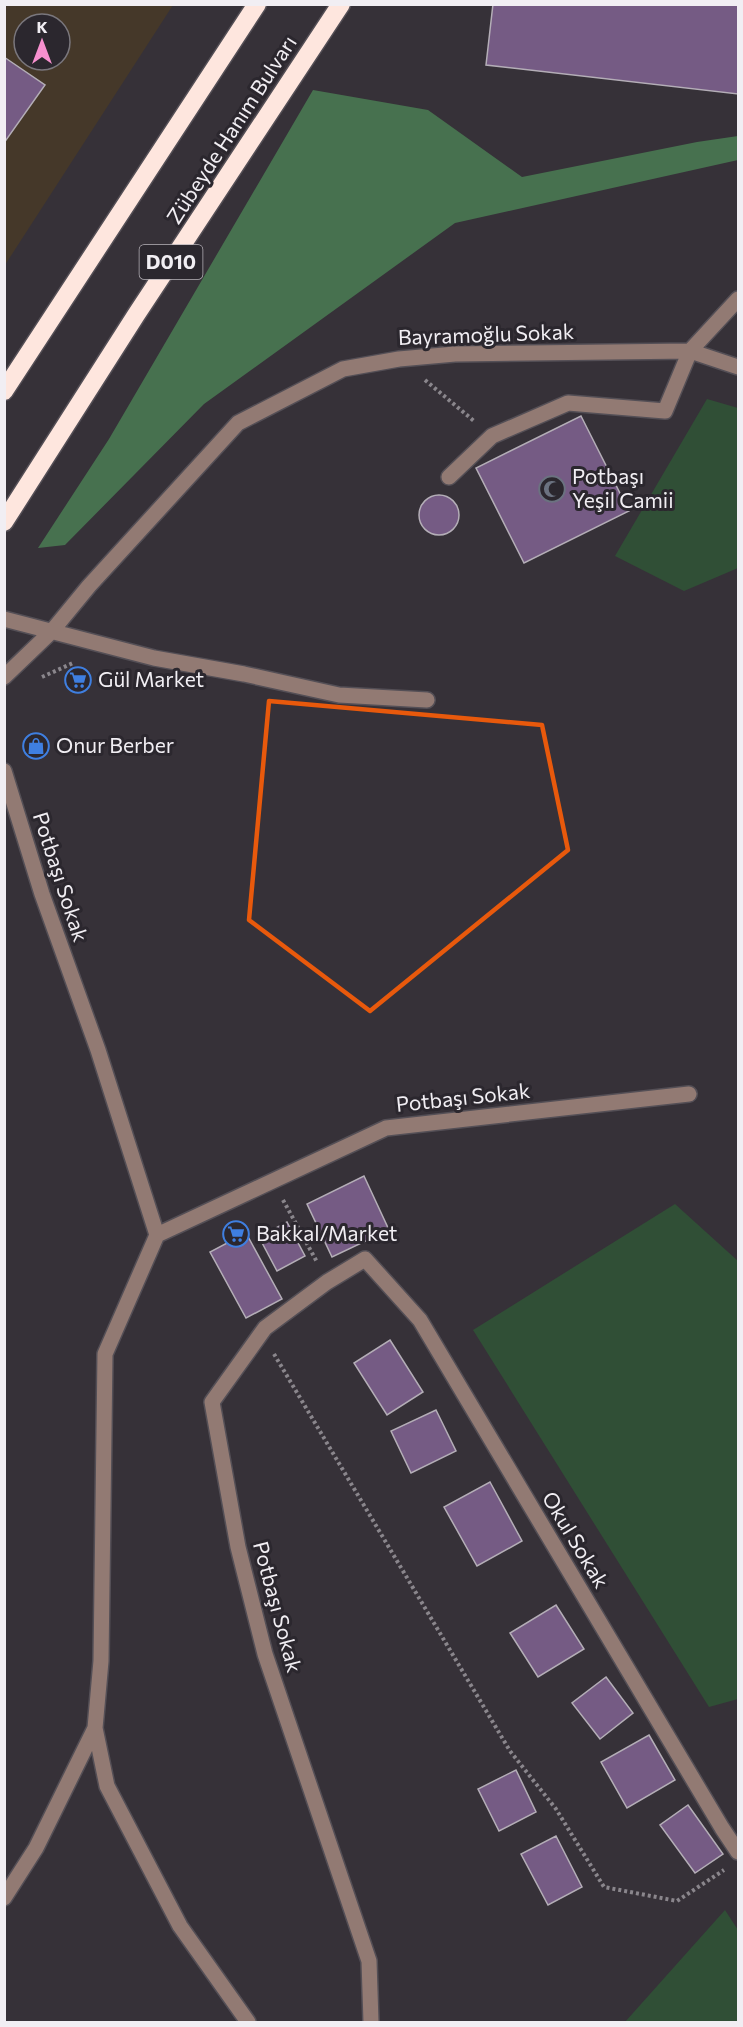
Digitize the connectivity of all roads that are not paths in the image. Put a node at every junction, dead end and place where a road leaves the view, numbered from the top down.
1 (257, 4) edge
2 (341, 4) edge
3 (738, 299) edge
4 (690, 351) junction
5 (738, 367) edge
6 (4, 391) edge
7 (449, 477) dead end
8 (4, 522) edge
9 (4, 619) edge
10 (52, 631) junction
11 (4, 677) edge
12 (428, 700) dead end
13 (4, 771) edge
14 (689, 1094) dead end
15 (157, 1235) junction
16 (365, 1259) joint
17 (95, 1728) junction
18 (738, 1852) edge
19 (4, 1898) edge
20 (248, 2022) edge
21 (371, 2022) edge

1 - 6 highway
2 - 8 highway, Zübeyde Hanım Bulvarı / D010
3 - 4 street
4 - 5 street, Bayramoğlu Sokak
4 - 7 street
4 - 10 street, Bayramoğlu Sokak
9 - 10 street
10 - 11 street, Bayramoğlu Sokak
10 - 12 street
13 - 15 street, Potbaşı Sokak
14 - 15 street, Potbaşı Sokak
15 - 17 street
16 - 18 street, Okul Sokak
16 - 21 street, Potbaşı Sokak
17 - 19 street
17 - 20 street

